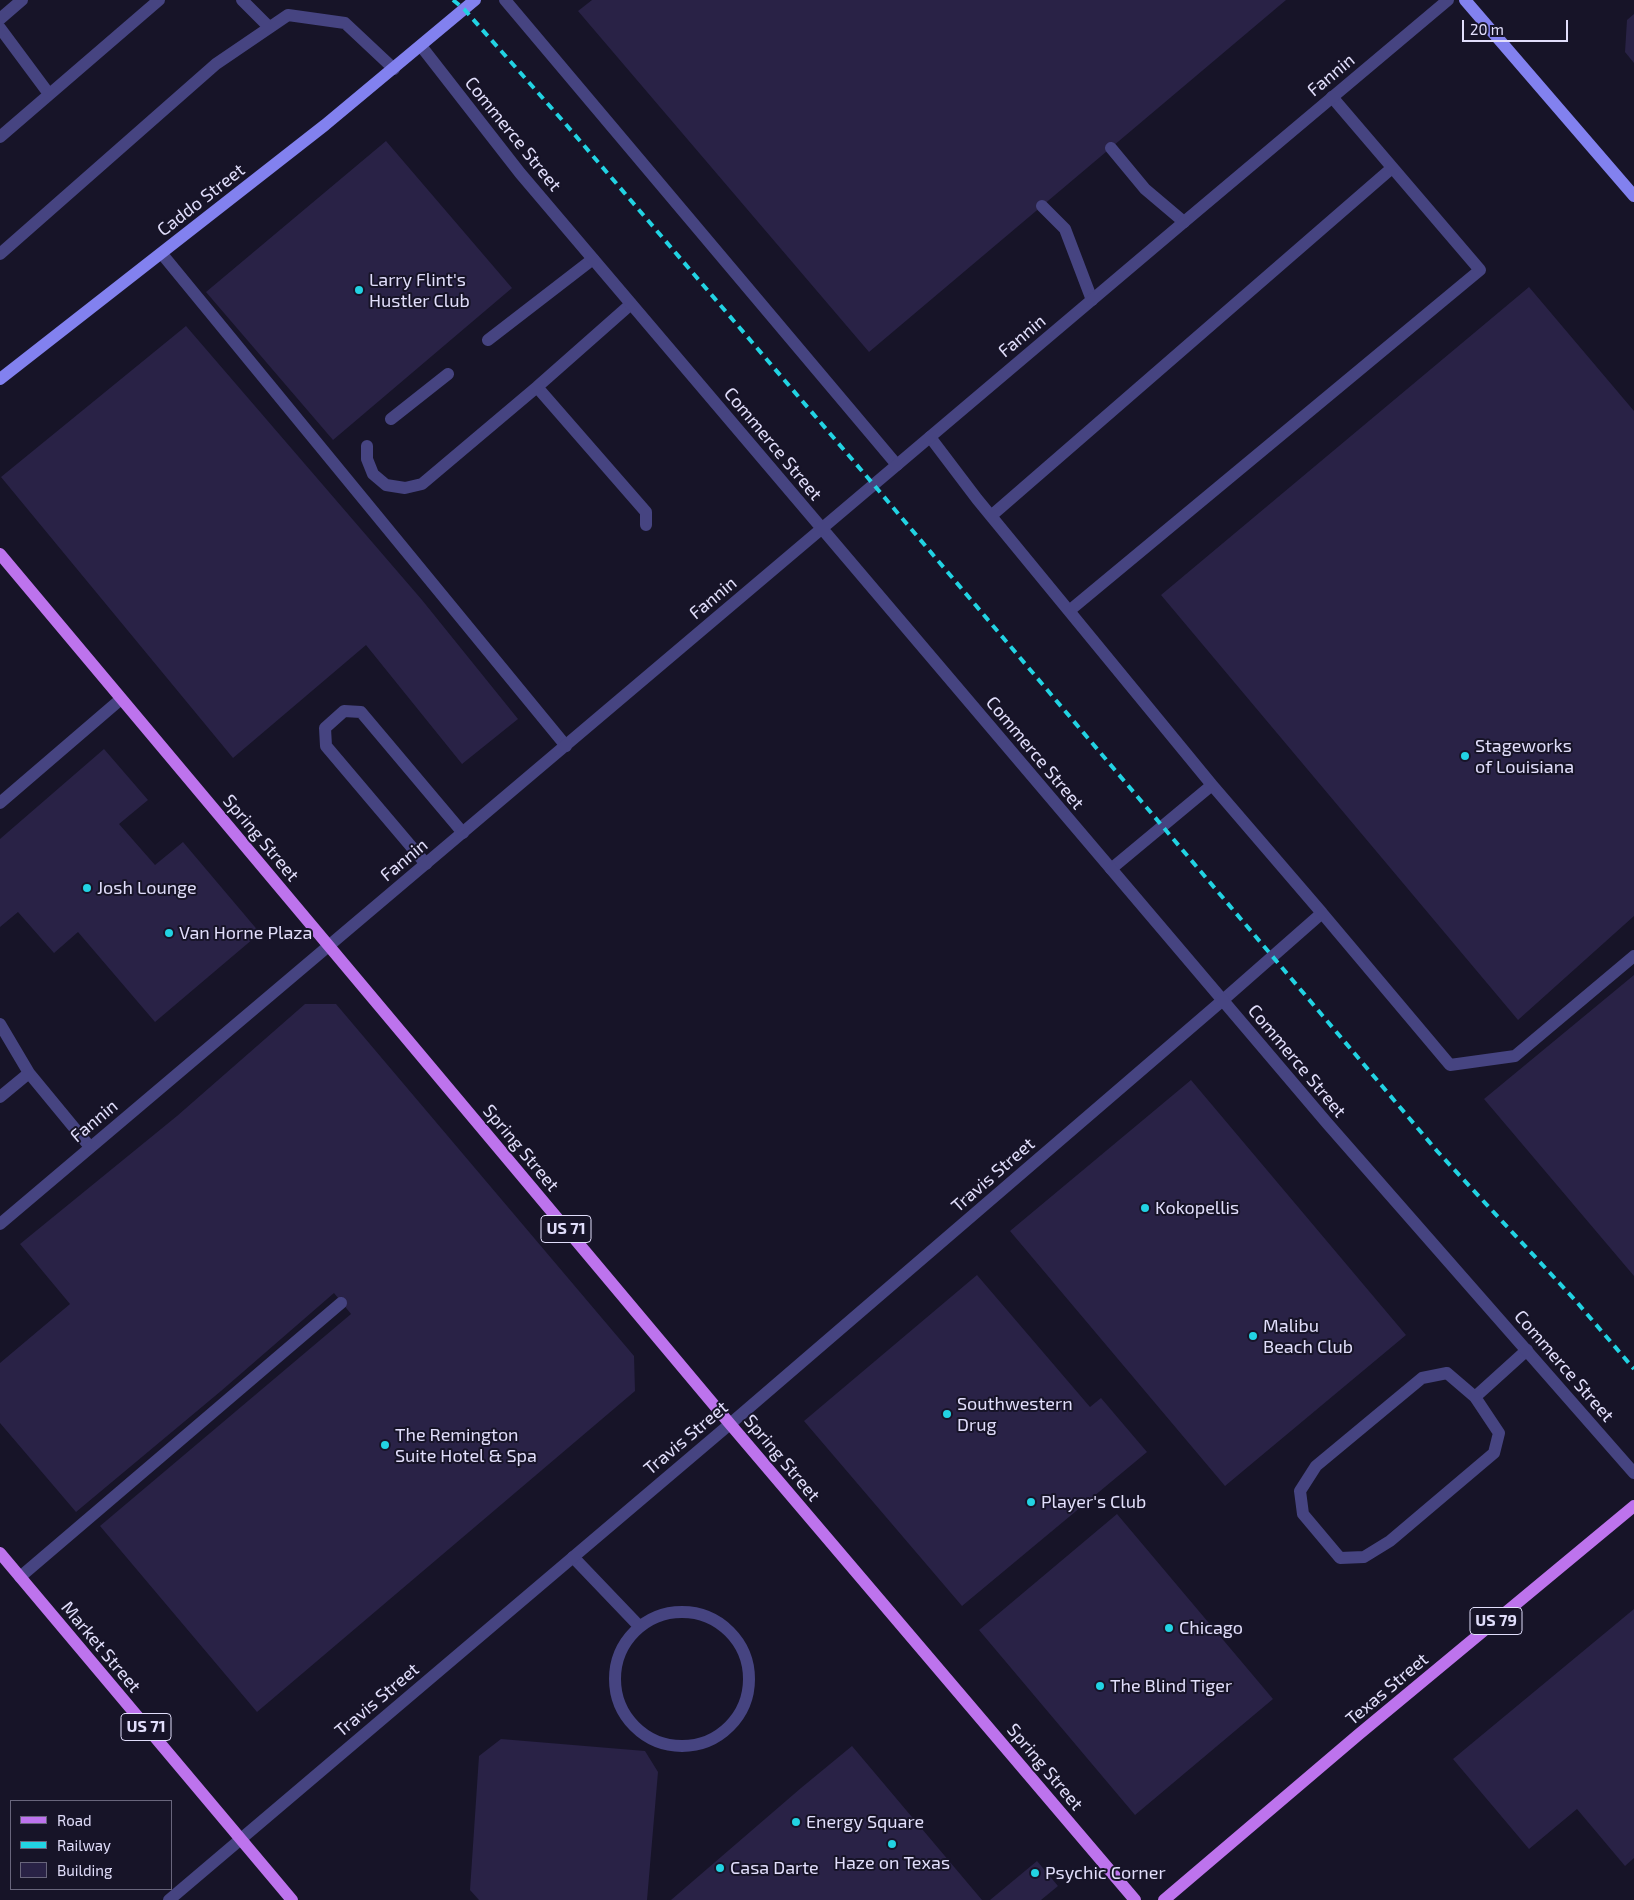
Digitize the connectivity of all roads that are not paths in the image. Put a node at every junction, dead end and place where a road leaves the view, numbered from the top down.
1 (22, 0) edge
2 (159, 0) edge
3 (242, 0) edge
4 (475, 0) edge
5 (505, 0) edge
6 (1448, 0) edge
7 (1470, 2) edge
8 (0, 18) edge
9 (0, 28) edge
10 (269, 28) junction
11 (421, 46) junction
12 (394, 68) junction
13 (49, 94) junction
14 (1332, 97) junction
15 (0, 137) edge
16 (1112, 148) dead end
17 (1392, 168) junction
18 (1634, 196) edge
19 (1042, 206) dead end
20 (1184, 222) junction
21 (0, 254) edge
22 (162, 254) junction
23 (593, 259) junction
24 (1092, 300) junction
25 (631, 304) junction
26 (488, 340) dead end
27 (448, 374) dead end
28 (0, 380) edge
29 (537, 387) junction
30 (391, 419) dead end
31 (930, 437) junction
32 (367, 446) dead end
33 (897, 465) junction
34 (991, 516) junction
35 (646, 525) dead end
36 (822, 528) junction
37 (0, 554) edge
38 (1069, 611) junction
39 (121, 699) junction
40 (566, 746) junction
41 (1212, 785) junction
42 (0, 803) edge
43 (463, 832) junction
44 (426, 864) junction
45 (1112, 870) junction
46 (1322, 913) junction
47 (328, 947) junction
48 (1634, 956) edge
49 (1223, 1000) junction
50 (0, 1024) edge
51 (30, 1073) junction
52 (0, 1098) edge
53 (90, 1147) junction
54 (0, 1224) edge
55 (342, 1303) dead end
56 (1527, 1350) junction
57 (1475, 1397) junction
58 (730, 1424) junction
59 (1634, 1473) edge
60 (1634, 1506) edge
61 (0, 1553) edge
62 (574, 1557) junction
63 (20, 1576) junction
64 (639, 1626) junction
65 (241, 1839) junction
66 (169, 1900) edge
67 (292, 1900) edge
68 (1135, 1900) edge
69 (1164, 1900) edge

1 - 8 street
2 - 13 street
3 - 10 street
4 - 11 main road, Caddo Street
5 - 33 street
6 - 14 street, Fannin
7 - 18 main road
9 - 13 street
10 - 12 street
10 - 21 street
11 - 12 main road, Caddo Street
11 - 23 street, Commerce Street
12 - 22 main road, Caddo Street
13 - 15 street
14 - 17 street
14 - 20 street, Fannin
16 - 20 street
17 - 34 street
17 - 38 street
19 - 24 street
20 - 24 street, Fannin
22 - 28 main road, Caddo Street
22 - 40 street
23 - 25 street, Commerce Street
23 - 26 street
24 - 31 street, Fannin
25 - 29 street
25 - 36 street, Commerce Street
27 - 30 street
29 - 32 street
29 - 35 street
31 - 33 street, Fannin
31 - 34 street
33 - 36 street, Fannin
34 - 38 street
36 - 40 street, Fannin
36 - 45 street, Commerce Street
37 - 39 main road, Spring Street / US 71
38 - 41 street
39 - 42 street
39 - 47 main road, Spring Street / US 71
40 - 43 street, Fannin
41 - 45 street
41 - 46 street
43 - 44 street, Fannin
43 - 44 street
44 - 47 street, Fannin
45 - 49 street, Commerce Street
46 - 48 street
46 - 49 street, Travis Street
47 - 53 street, Fannin
47 - 58 main road, Spring Street / US 71
49 - 56 street, Commerce Street
49 - 58 street, Travis Street
50 - 51 street
51 - 52 street
51 - 53 street
53 - 54 street, Fannin
55 - 63 street
56 - 57 street
56 - 59 street, Commerce Street
57 - 57 street
58 - 62 street, Travis Street
58 - 68 main road, Spring Street / US 71
60 - 69 main road, Texas Street / US 79
61 - 63 main road, Market Street / US 71
62 - 64 street
62 - 65 street, Travis Street
63 - 65 main road, Market Street / US 71
64 - 64 street
65 - 66 street, Travis Street
65 - 67 main road, Market Street / US 71

